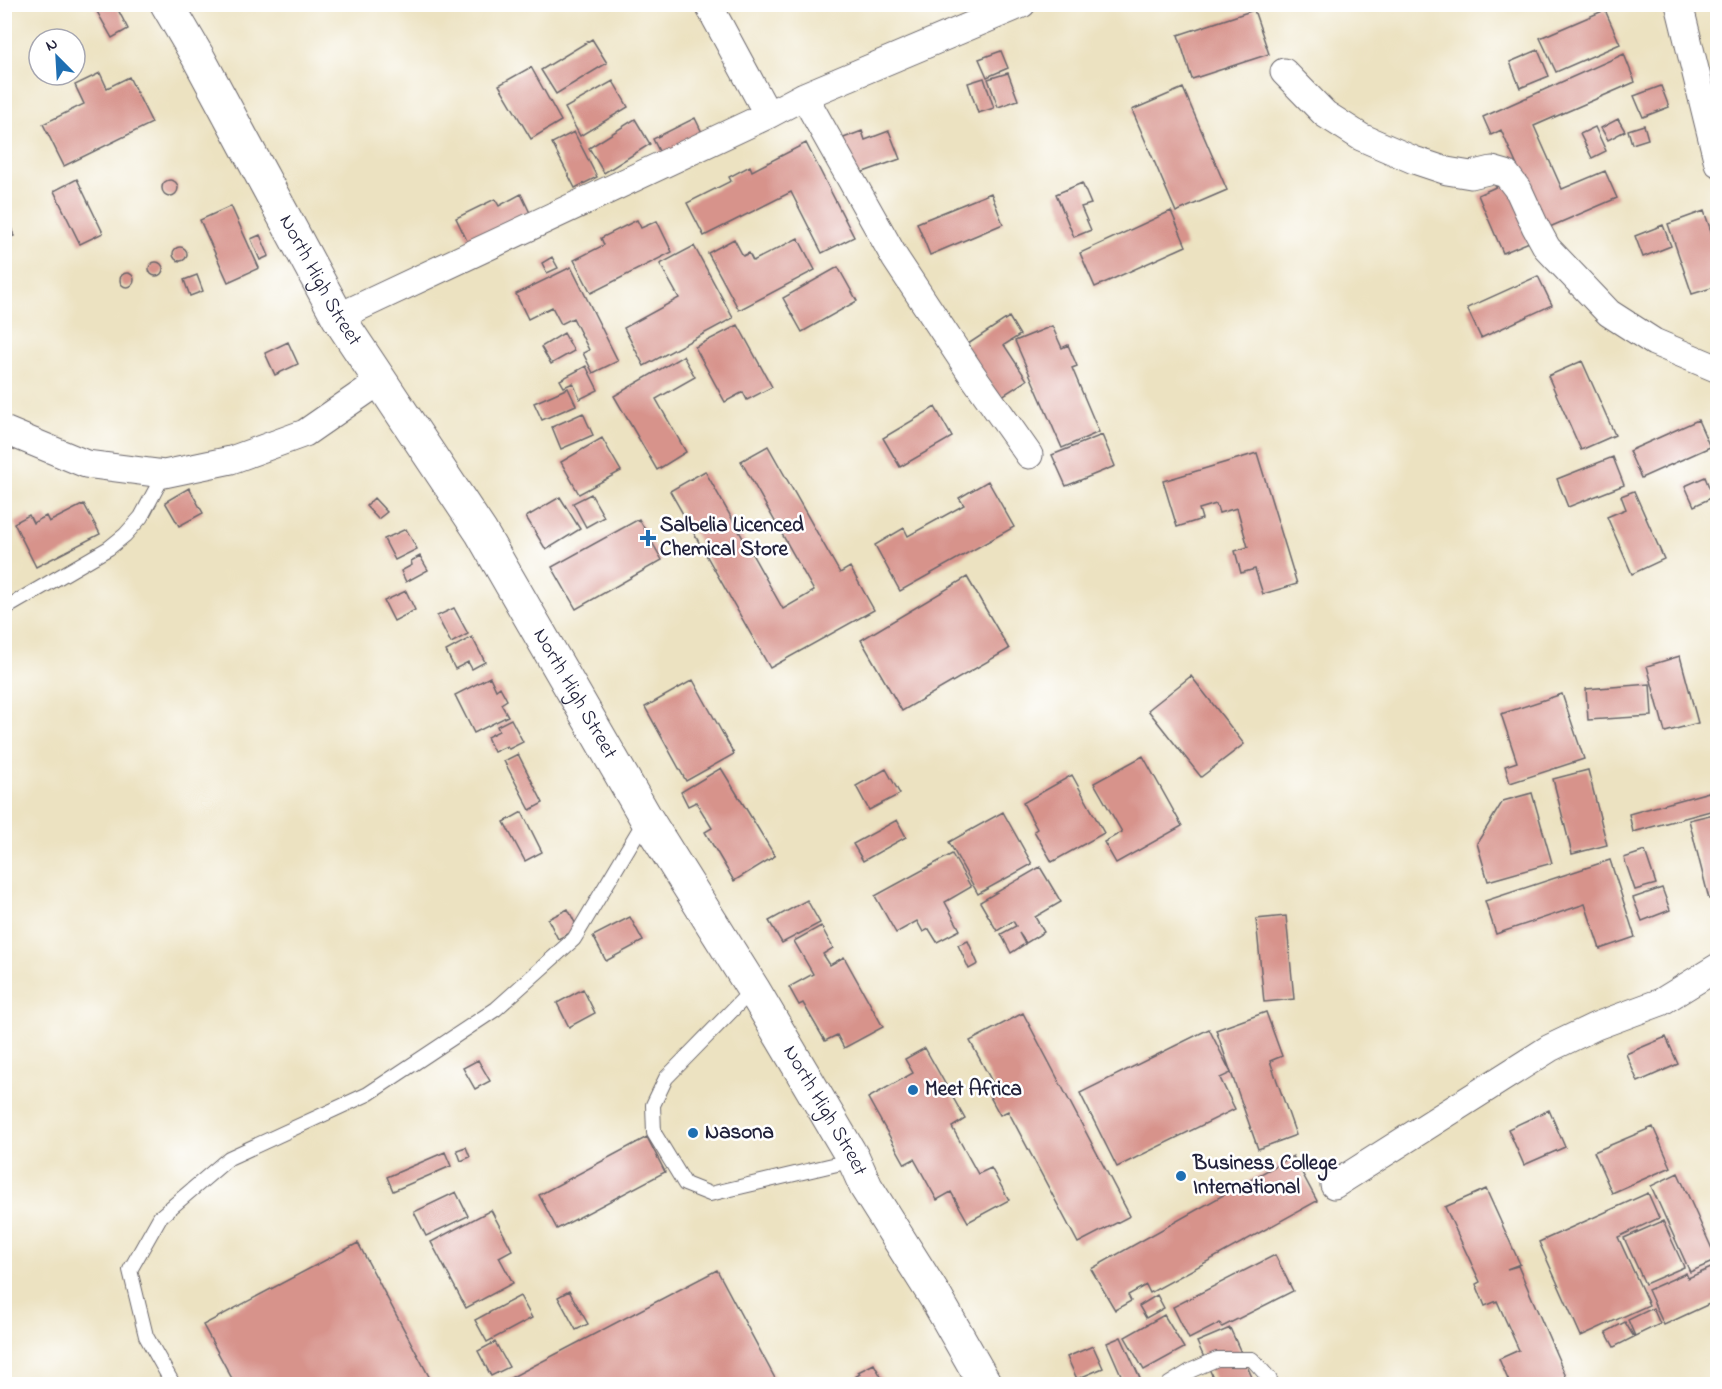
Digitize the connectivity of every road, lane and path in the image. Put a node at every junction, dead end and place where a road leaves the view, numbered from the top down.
1 (167, 4) edge
2 (708, 4) edge
3 (1022, 4) edge
4 (1678, 4) edge
5 (1284, 72) dead end
6 (804, 96) junction
7 (768, 115) junction
8 (1718, 163) edge
9 (338, 317) junction
10 (1718, 369) edge
11 (380, 381) junction
12 (4, 430) edge
13 (1029, 455) dead end
14 (164, 474) junction
15 (4, 609) edge
16 (646, 818) junction
17 (1718, 968) edge
18 (753, 989) junction
19 (854, 1160) junction
20 (1334, 1185) dead end
21 (173, 1384) edge
22 (985, 1384) edge
23 (1169, 1384) edge
24 (1272, 1384) edge

1 - 9 highway, North High Street
2 - 7 street
3 - 6 street
4 - 8 street
5 - 10 street
6 - 7 street
6 - 13 street
7 - 9 street
9 - 11 highway, North High Street
11 - 14 street
11 - 16 highway, North High Street
12 - 14 street
14 - 15 lane
16 - 18 highway, North High Street
16 - 21 lane
17 - 20 street
18 - 19 highway, North High Street
18 - 19 lane
19 - 22 highway, North High Street
23 - 24 lane

